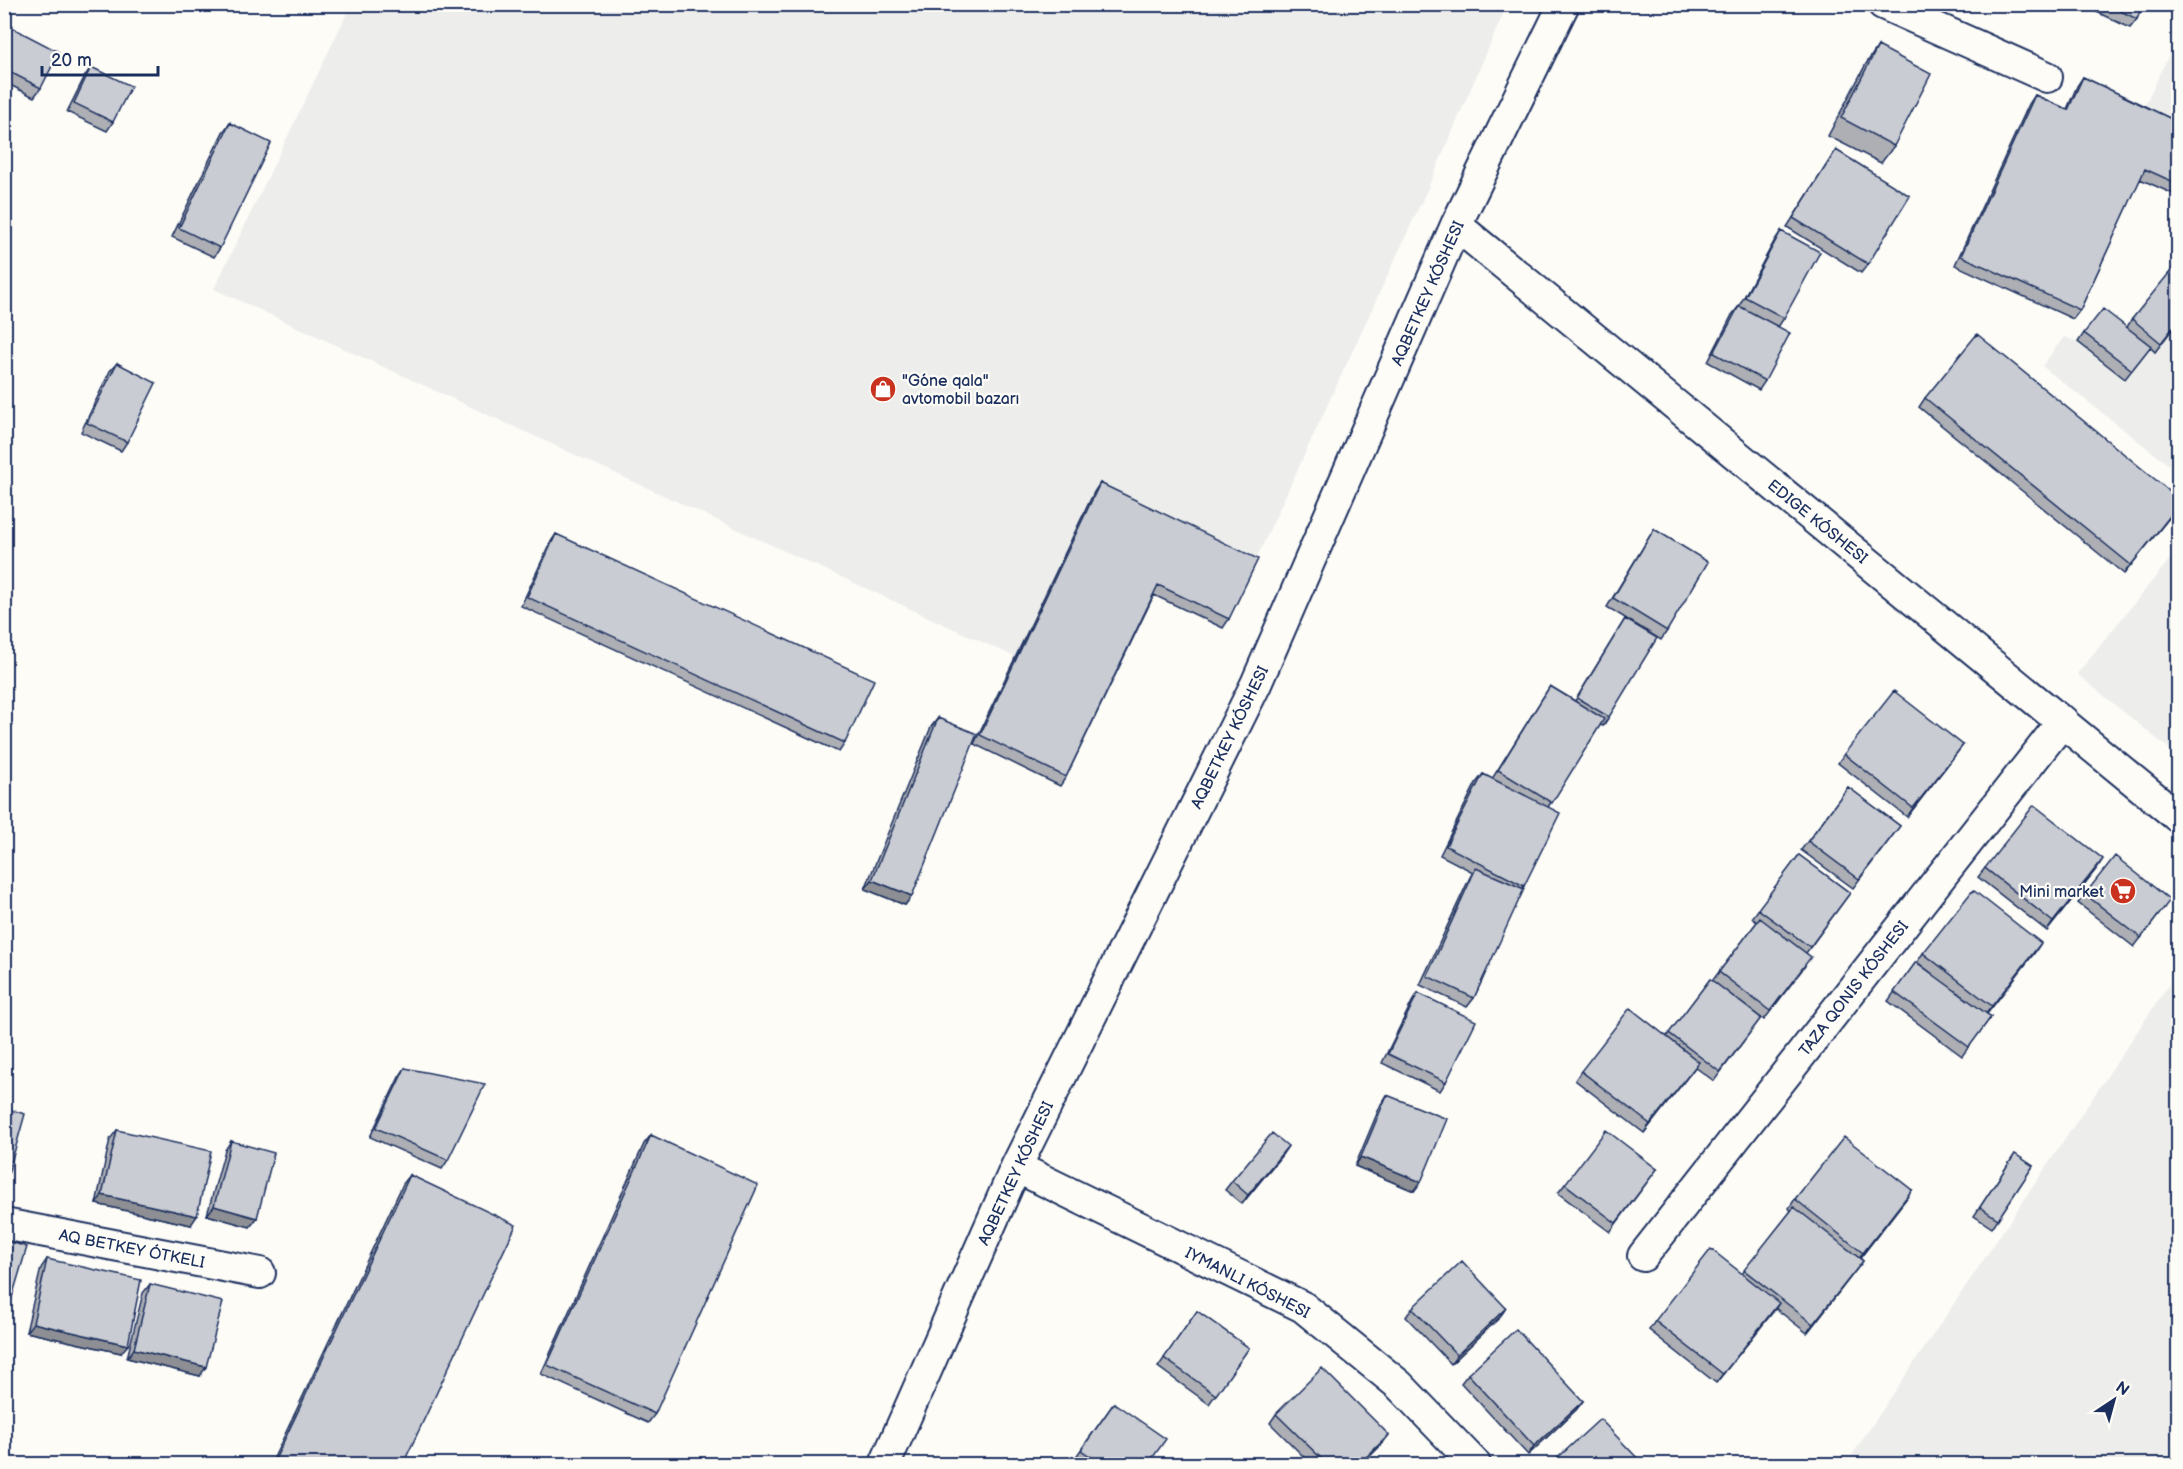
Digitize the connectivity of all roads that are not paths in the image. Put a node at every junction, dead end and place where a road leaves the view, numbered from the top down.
1 (1564, 4) edge
2 (1883, 4) edge
3 (2047, 77) dead end
4 (1456, 225) junction
5 (2062, 721) junction
6 (2178, 817) edge
7 (1016, 1167) junction
8 (4, 1224) edge
9 (1643, 1256) dead end
10 (260, 1273) dead end
11 (885, 1464) edge
12 (1475, 1464) edge

1 - 4 street, AQBETKEY KÓSHESI
2 - 3 street
4 - 5 street, EDIGE KÓSHESI
4 - 7 street, AQBETKEY KÓSHESI
5 - 6 street, EDIGE KÓSHESI
5 - 9 street
7 - 11 street, AQBETKEY KÓSHESI
7 - 12 street
8 - 10 street, AQ BETKEY ÓTKELI

